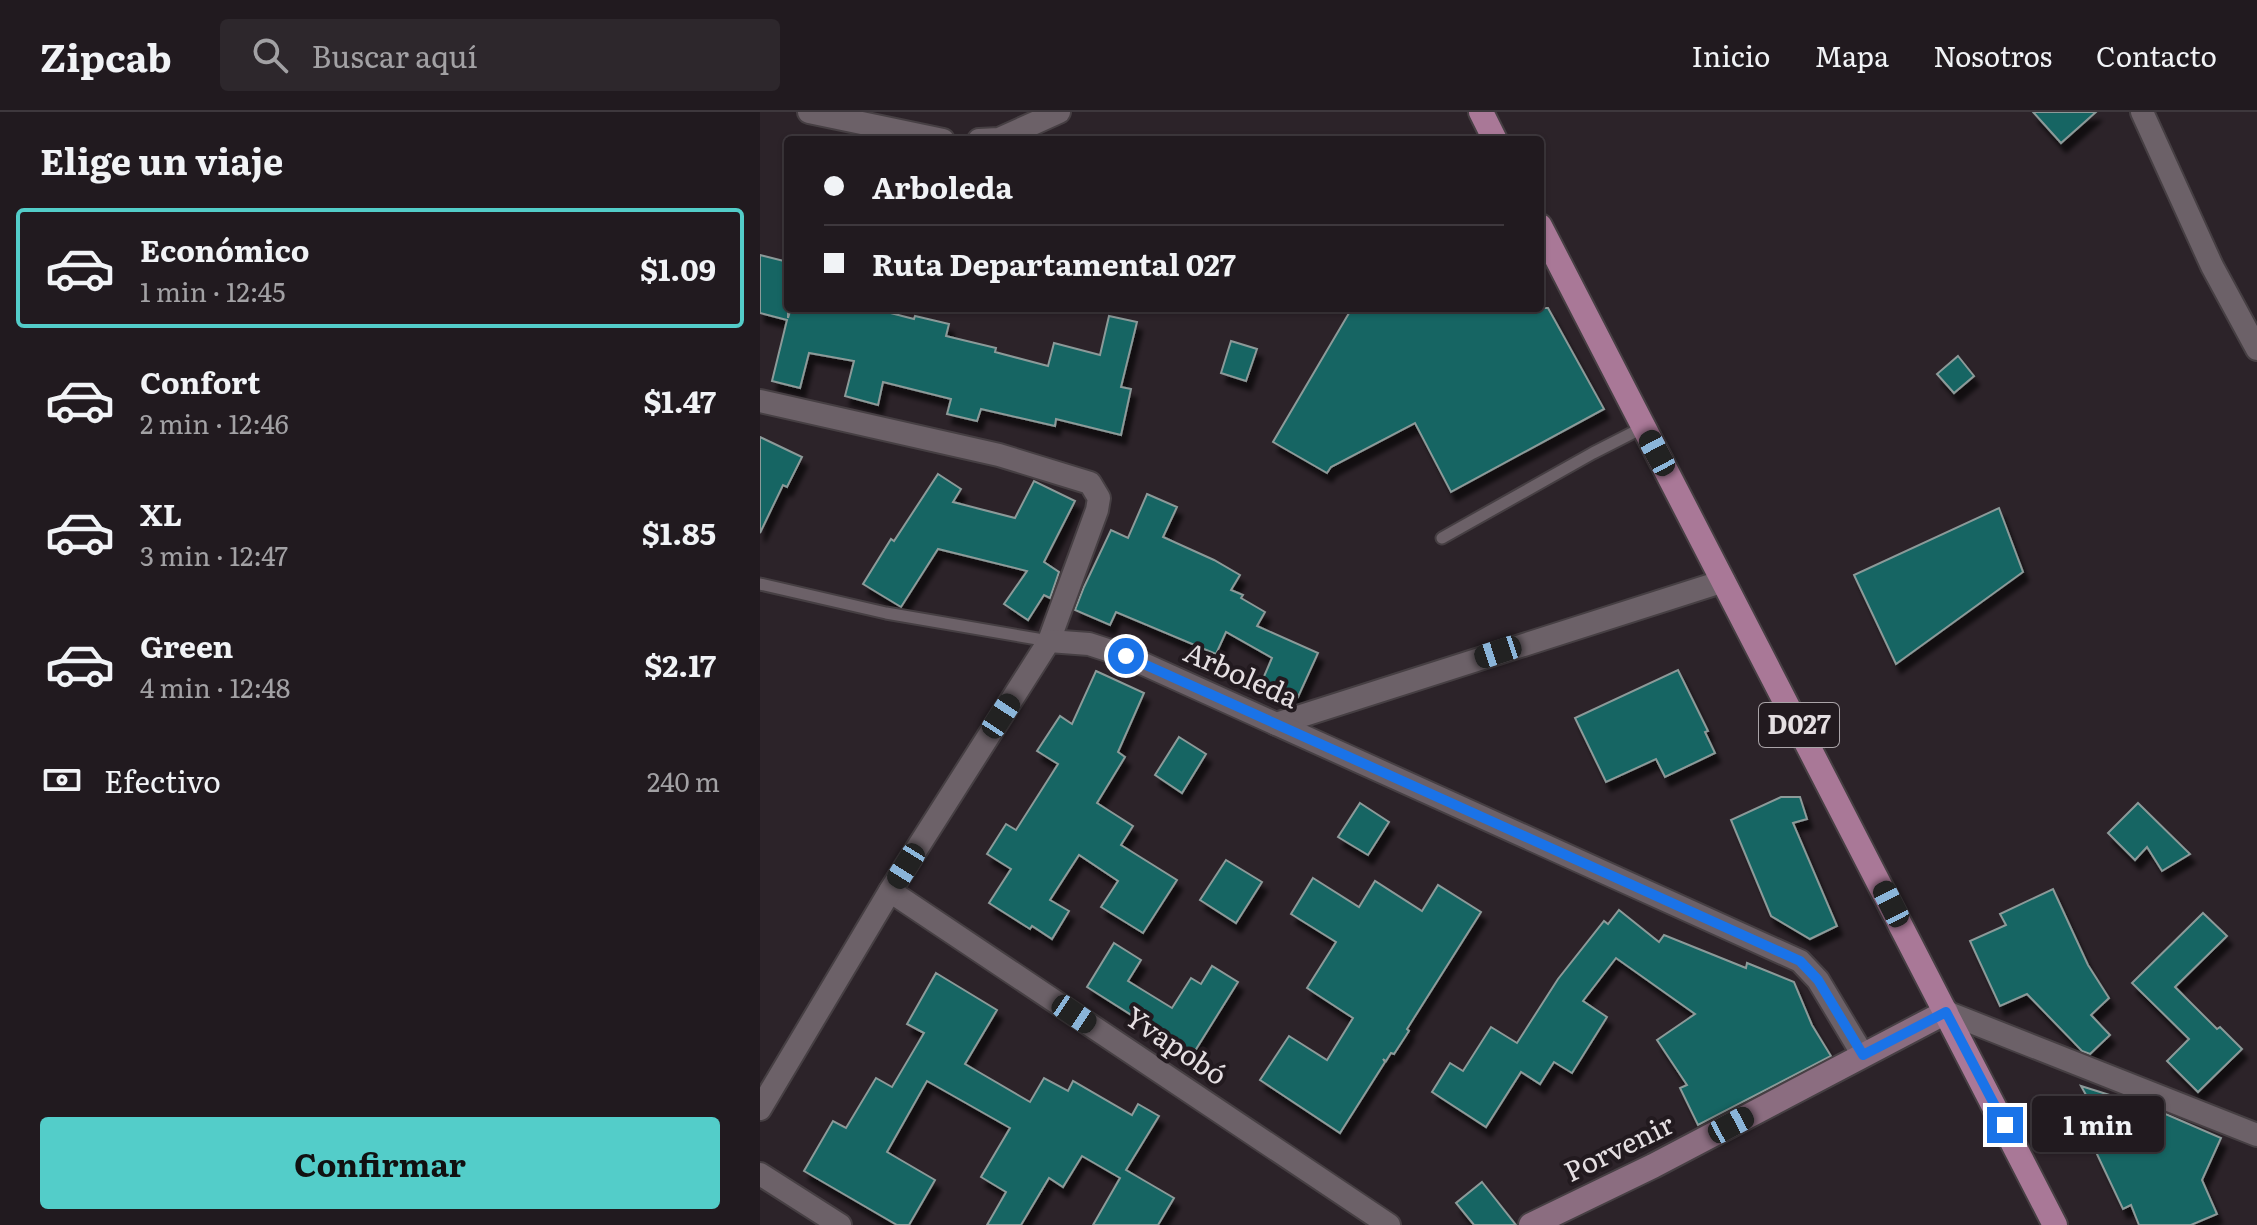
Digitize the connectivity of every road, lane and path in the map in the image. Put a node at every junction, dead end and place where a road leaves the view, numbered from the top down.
1 (809, 112) edge
2 (1059, 112) edge
3 (1481, 112) edge
4 (2142, 112) edge
5 (924, 136) edge
6 (1006, 136) edge
7 (1493, 136) edge
8 (1544, 234) edge
9 (2257, 349) edge
10 (760, 401) edge
11 (1644, 427) junction
12 (1442, 538) dead end
13 (1724, 581) junction
14 (760, 584) edge
15 (1049, 641) junction
16 (1276, 724) junction
17 (890, 891) junction
18 (1946, 1012) junction
19 (1863, 1055) junction
20 (768, 1081) edge
21 (760, 1109) edge
22 (2257, 1135) edge
23 (760, 1174) edge
24 (840, 1225) edge
25 (1389, 1225) edge
26 (1531, 1225) edge
27 (2055, 1225) edge

1 - 5 street
2 - 6 street
3 - 7 main road
4 - 9 street
8 - 11 main road, D027
10 - 15 street
11 - 12 lane
11 - 13 main road, D027
13 - 16 street
13 - 18 main road, D027
14 - 15 lane
15 - 16 street, Arboleda
15 - 17 street
16 - 19 street, Arboleda
17 - 20 street
17 - 25 street, Yvapobó
18 - 19 street, Porvenir
18 - 22 street
18 - 27 main road, D027
19 - 26 street, Porvenir
20 - 21 street
23 - 24 street

